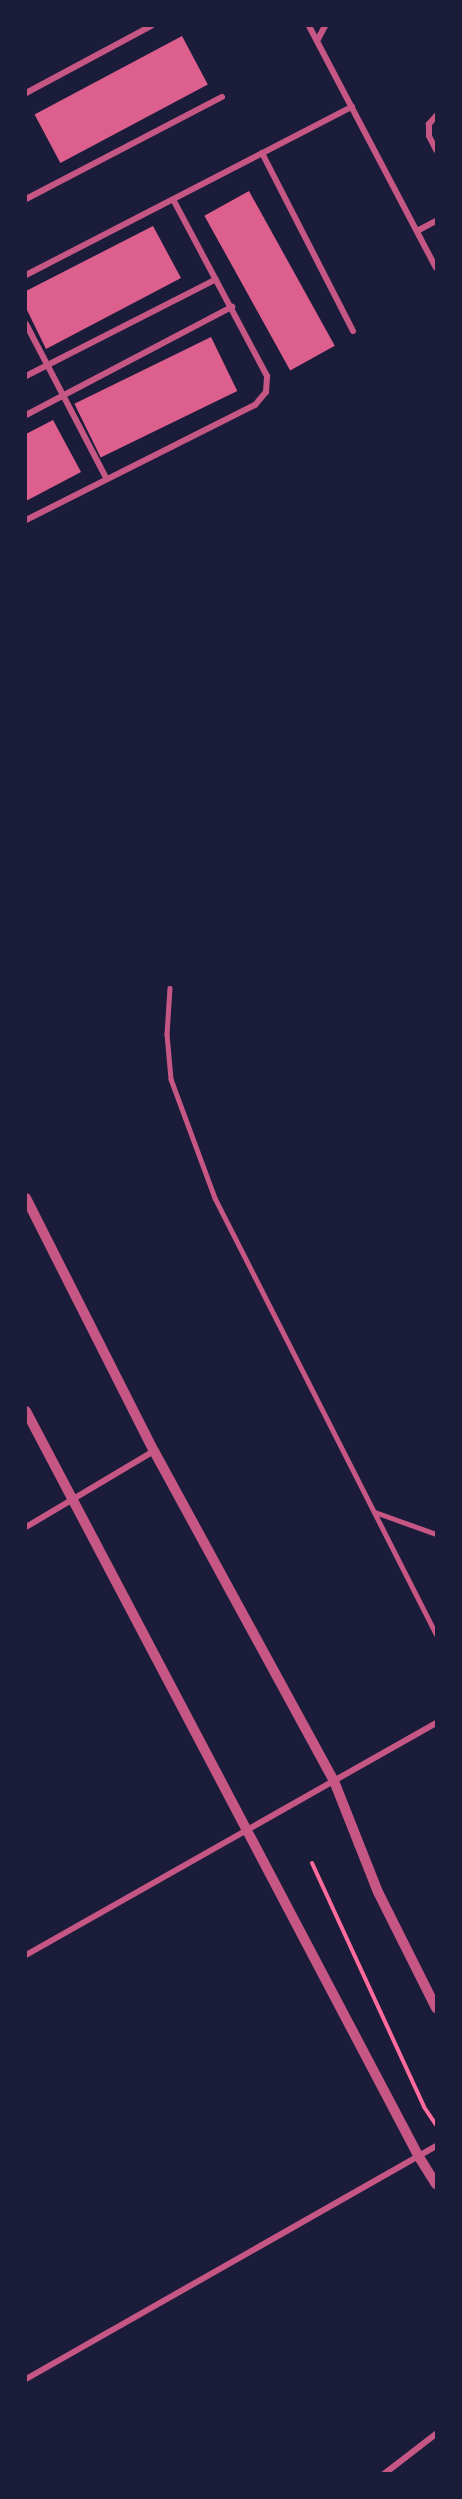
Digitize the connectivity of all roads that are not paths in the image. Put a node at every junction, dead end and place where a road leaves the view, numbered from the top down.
1 (152, 26) edge
2 (309, 26) edge
3 (325, 26) edge
4 (317, 41) junction
5 (26, 93) edge
6 (222, 97) dead end
7 (352, 107) junction
8 (436, 116) edge
9 (436, 150) edge
10 (262, 153) junction
11 (26, 199) edge
12 (173, 199) junction
13 (436, 221) edge
14 (417, 231) junction
15 (436, 268) edge
16 (26, 275) edge
17 (216, 279) junction
18 (232, 307) junction
19 (26, 324) edge
20 (353, 331) dead end
21 (47, 365) junction
22 (26, 376) edge
23 (63, 396) junction
24 (26, 415) edge
25 (106, 478) junction
26 (26, 520) edge
27 (170, 988) dead end
28 (26, 1198) edge
29 (26, 1412) edge
30 (154, 1451) junction
31 (73, 1501) junction
32 (375, 1512) junction
33 (26, 1527) edge
34 (436, 1534) edge
35 (436, 1634) edge
36 (436, 1723) edge
37 (334, 1781) junction
38 (248, 1831) junction
39 (26, 1955) edge
40 (436, 2008) edge
41 (436, 2146) edge
42 (419, 2157) junction
43 (436, 2184) edge
44 (26, 2379) edge
45 (436, 2434) edge
46 (384, 2474) edge

1 - 5 street
2 - 4 street
3 - 4 street
4 - 7 street
6 - 11 street
7 - 10 street
7 - 14 street
8 - 9 street
10 - 12 street
10 - 20 street
12 - 16 street
12 - 17 street
13 - 14 street
14 - 15 street
17 - 18 street
17 - 21 street
18 - 23 street
18 - 25 street
19 - 21 street
21 - 22 street
21 - 23 street
23 - 24 street
23 - 25 street
25 - 26 street
27 - 32 lane
28 - 30 street
29 - 31 street
30 - 31 street
30 - 37 street
31 - 33 street
31 - 38 street
32 - 34 lane
32 - 35 lane
36 - 37 street
37 - 38 street
37 - 40 street
38 - 39 street
38 - 42 street
41 - 42 street
42 - 43 street
42 - 44 street
45 - 46 street

